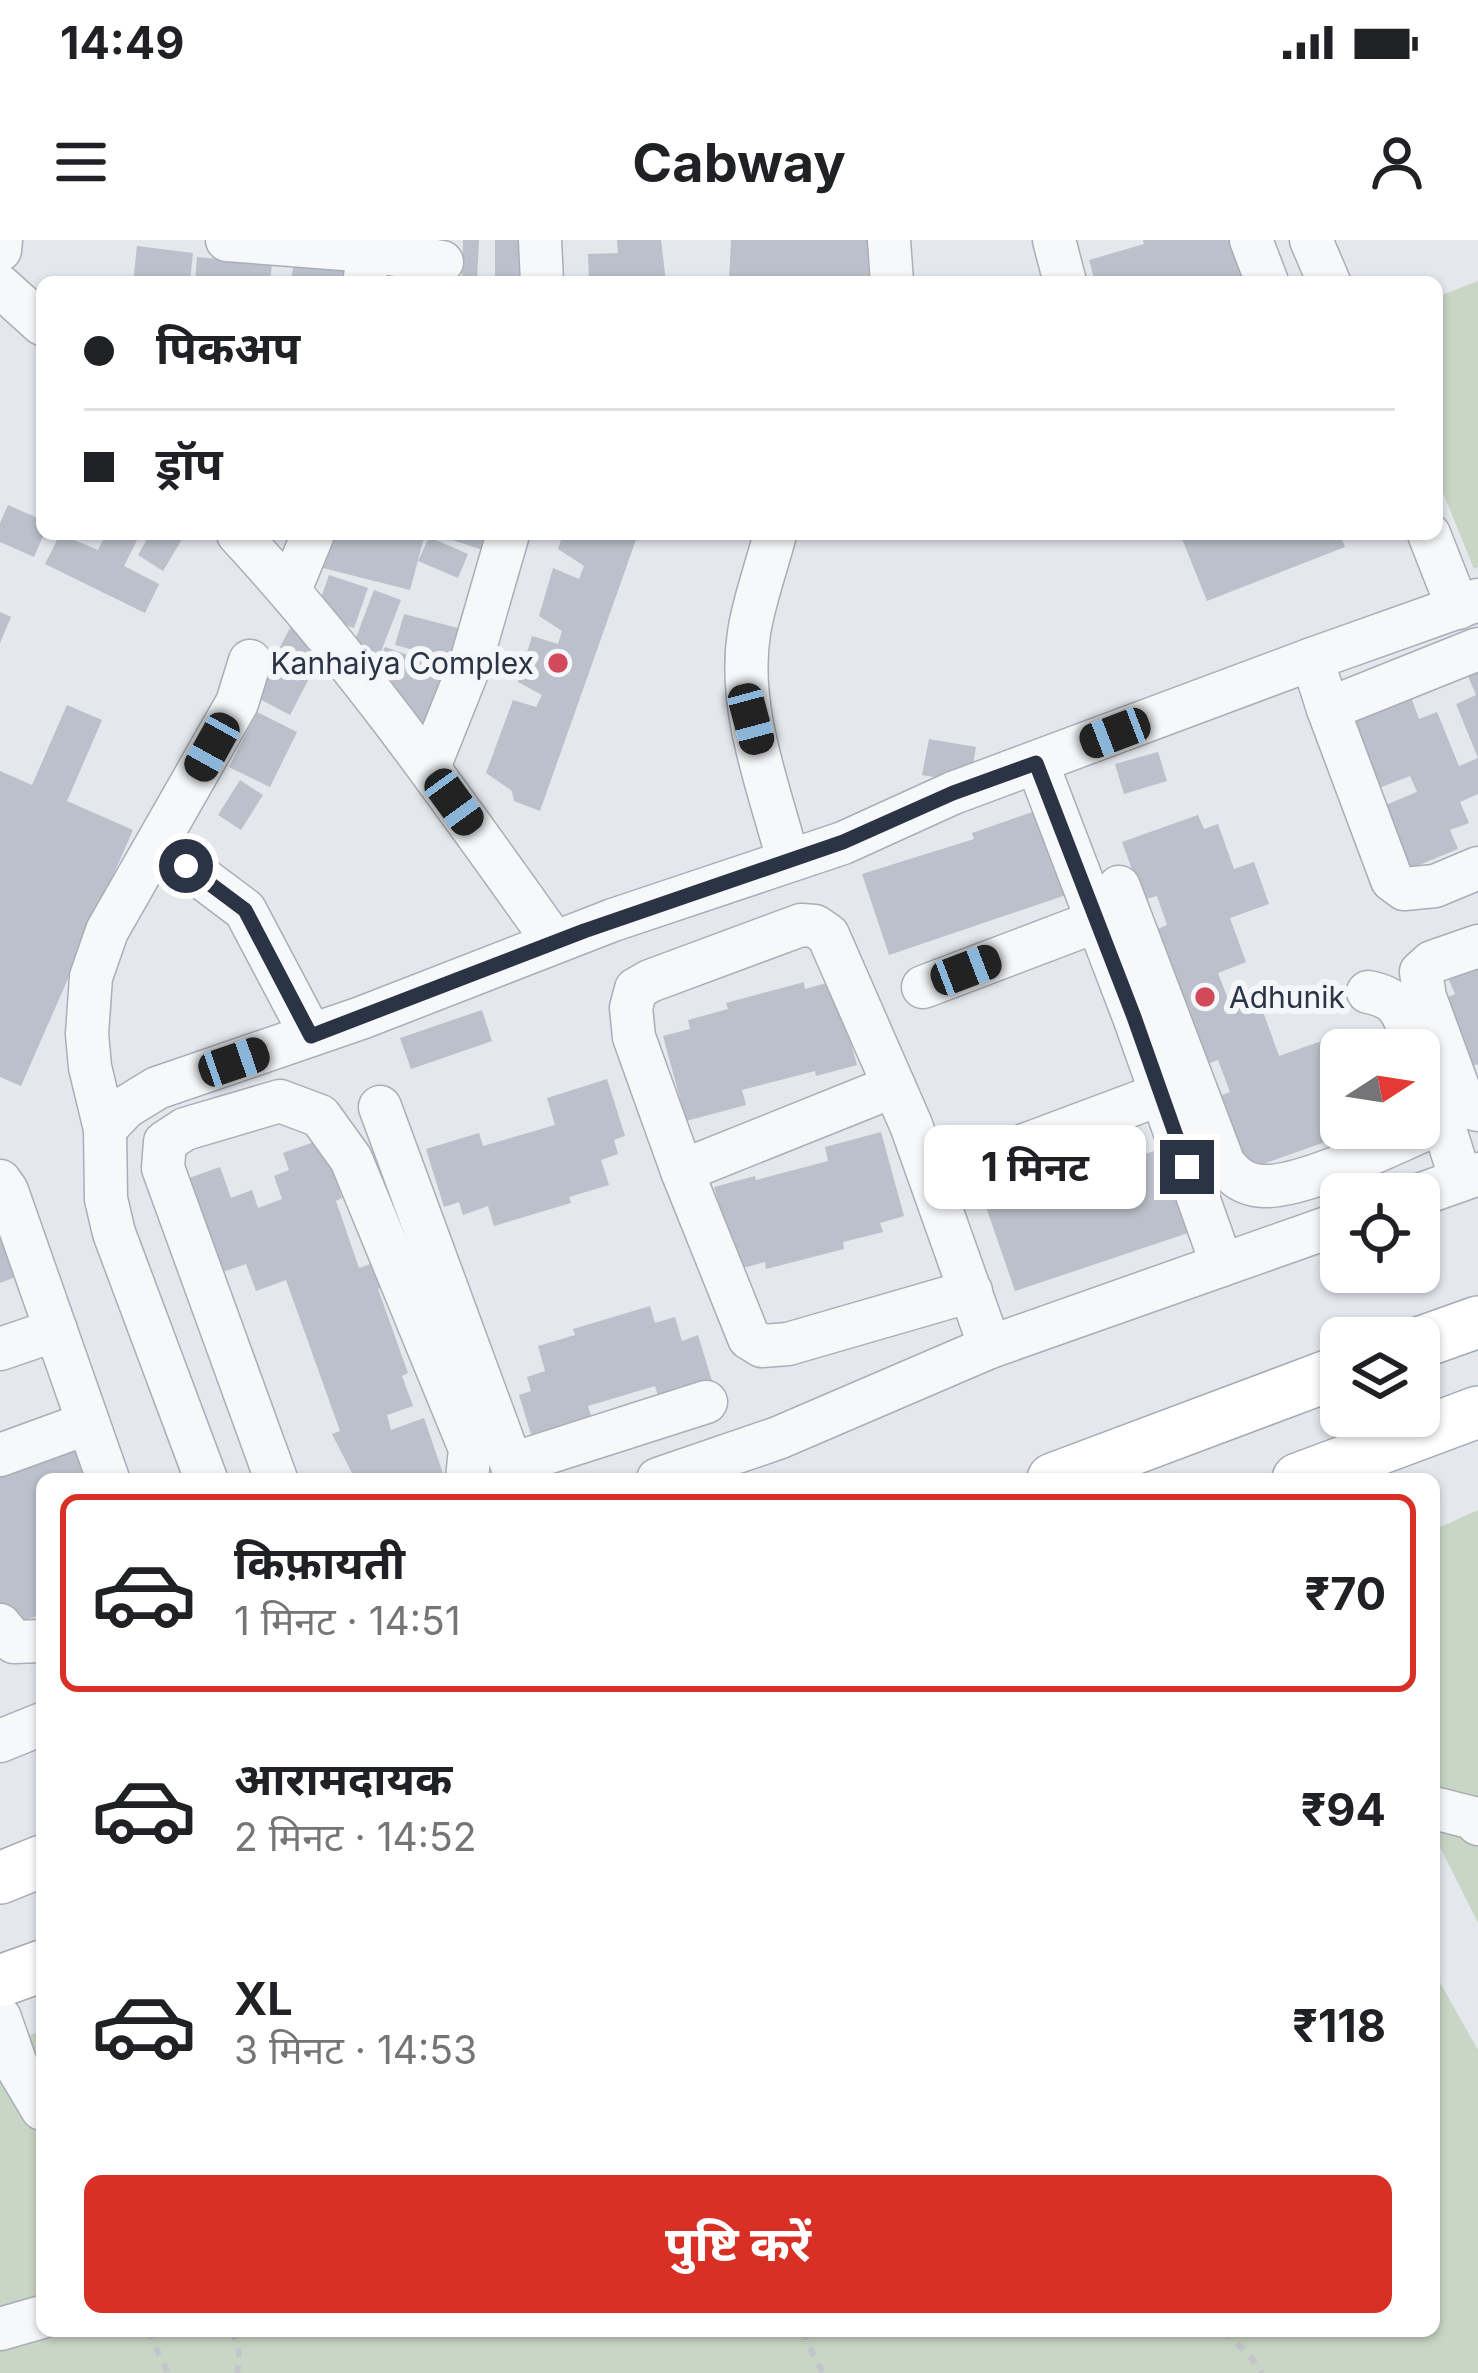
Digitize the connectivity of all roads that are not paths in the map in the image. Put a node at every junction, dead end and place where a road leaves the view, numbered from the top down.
1 (1, 240) edge
2 (227, 240) edge
3 (540, 240) edge
4 (889, 240) edge
5 (1054, 240) edge
6 (1251, 240) edge
7 (1311, 240) edge
8 (0, 250) edge
9 (442, 262) dead end
10 (367, 267) edge
11 (542, 276) edge
12 (892, 276) edge
13 (1063, 276) edge
14 (1265, 276) edge
15 (1326, 276) edge
16 (0, 286) edge
17 (36, 319) edge
18 (244, 540) edge
19 (311, 540) edge
20 (506, 540) edge
21 (774, 540) edge
22 (1432, 540) edge
23 (290, 590) junction
24 (1468, 604) edge
25 (1478, 649) edge
26 (1312, 659) junction
27 (250, 661) dead end
28 (1328, 709) junction
29 (1036, 763) junction
30 (429, 767) junction
31 (157, 844) junction
32 (788, 860) junction
33 (1478, 868) edge
34 (1108, 904) junction
35 (554, 942) junction
36 (1478, 946) edge
37 (923, 987) dead end
38 (1367, 992) dead end
39 (1408, 1029) edge
40 (311, 1036) junction
41 (894, 1086) junction
42 (1440, 1088) edge
43 (1161, 1094) junction
44 (380, 1107) dead end
45 (1460, 1116) edge
46 (105, 1130) junction
47 (990, 1158) dead end
48 (682, 1171) junction
49 (1469, 1177) edge
50 (0, 1180) edge
51 (1440, 1187) edge
52 (1320, 1230) edge
53 (1222, 1265) junction
54 (971, 1291) junction
55 (1478, 1322) edge
56 (56, 1330) junction
57 (1440, 1336) edge
58 (990, 1347) junction
59 (0, 1349) edge
60 (1320, 1381) edge
61 (706, 1402) dead end
62 (1478, 1412) edge
63 (88, 1423) junction
64 (0, 1455) edge
65 (1156, 1461) edge
66 (515, 1471) edge
67 (106, 1473) edge
68 (204, 1473) edge
69 (274, 1473) edge
70 (468, 1473) edge
71 (676, 1473) edge
72 (1088, 1473) edge
73 (1314, 1473) edge
74 (0, 1625) edge
75 (36, 1641) edge
76 (36, 1726) edge
77 (0, 1741) edge
78 (1440, 1810) edge
79 (1478, 1824) edge
80 (36, 1863) edge
81 (0, 1878) edge
82 (36, 1968) edge
83 (0, 1981) edge
84 (0, 2018) edge
85 (36, 2099) edge
86 (36, 2319) edge
87 (0, 2329) edge

1 - 8 street
2 - 10 street
3 - 11 street
4 - 12 street
5 - 13 street
6 - 14 street
7 - 15 street
9 - 10 street
16 - 17 street
18 - 23 street
19 - 23 street
20 - 30 street
21 - 32 street
22 - 24 street
23 - 30 street
24 - 26 street
25 - 28 street
26 - 28 street
26 - 29 street
27 - 31 street
28 - 33 street
29 - 32 street
29 - 34 street
30 - 35 street
31 - 40 street
31 - 46 street
32 - 35 street
34 - 37 street
34 - 43 street
34 - 45 street
35 - 40 street
36 - 45 street
38 - 39 street
40 - 46 street
41 - 48 street
41 - 48 street
41 - 54 street
42 - 45 street
43 - 47 street
43 - 53 street
44 - 66 street
45 - 49 street
46 - 68 street
48 - 54 street
49 - 51 street
50 - 56 street
52 - 53 street
53 - 58 street
54 - 58 street
55 - 57 main road
56 - 59 street
56 - 63 street
58 - 71 street
60 - 65 main road
61 - 66 street
62 - 73 main road
63 - 64 street
63 - 67 street
65 - 72 main road
69 - 70 street
74 - 75 street
76 - 77 street
78 - 79 street
80 - 81 main road
82 - 83 main road
84 - 85 street
86 - 87 street

